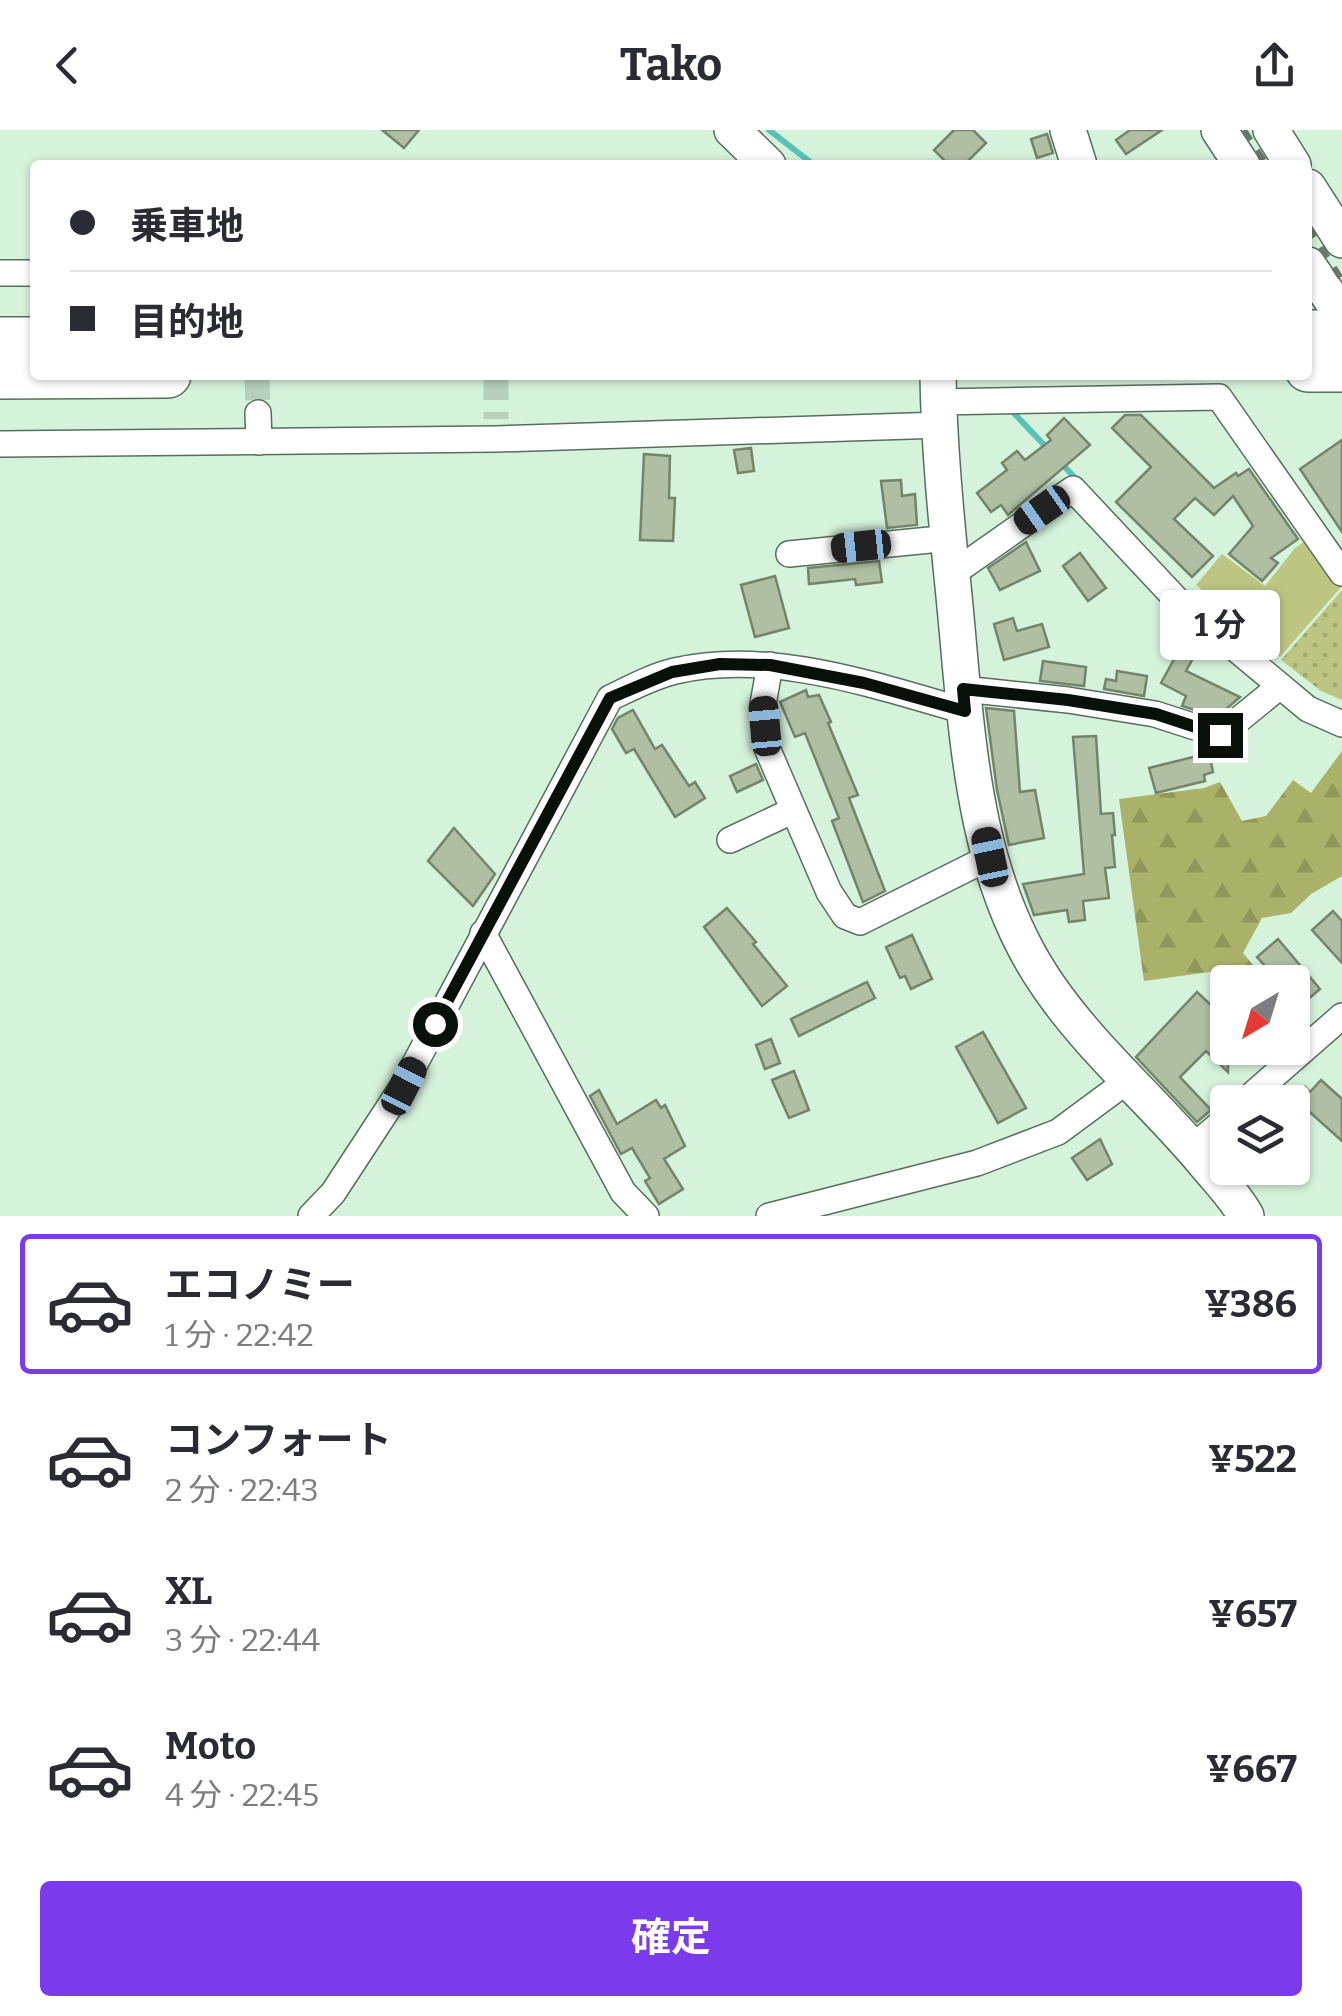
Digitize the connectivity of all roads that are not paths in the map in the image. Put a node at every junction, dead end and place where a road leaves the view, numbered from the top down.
1 (732, 130) edge
2 (1068, 130) edge
3 (1219, 130) edge
4 (1270, 130) edge
5 (763, 160) edge
6 (1077, 160) edge
7 (1239, 160) edge
8 (1290, 160) edge
9 (1312, 193) edge
10 (1342, 240) edge
11 (1312, 270) edge
12 (0, 273) edge
13 (30, 273) edge
14 (1342, 315) edge
15 (1312, 333) edge
16 (1342, 333) edge
17 (0, 340) edge
18 (30, 340) edge
19 (1342, 368) edge
20 (1312, 369) edge
21 (0, 376) edge
22 (30, 376) edge
23 (939, 401) edge
24 (258, 413) tunnel mouth
25 (259, 442) junction
26 (0, 444) edge
27 (950, 538) junction
28 (789, 554) dead end
29 (1342, 572) edge
30 (952, 574) junction
31 (770, 665) junction
32 (1280, 686) junction
33 (964, 700) junction
34 (1342, 724) edge
35 (792, 812) junction
36 (730, 840) dead end
37 (990, 857) junction
38 (483, 933) junction
39 (1342, 1016) edge
40 (1126, 1080) junction
41 (1263, 1085) edge
42 (1210, 1132) edge
43 (1192, 1148) junction
44 (865, 1205) edge
45 (310, 1216) edge
46 (646, 1216) edge
47 (769, 1216) edge
48 (1246, 1216) edge

1 - 5 street
2 - 6 street
3 - 7 street
4 - 8 street
9 - 10 street
11 - 14 street
12 - 13 street
15 - 16 highway
17 - 18 highway
19 - 20 highway
21 - 22 highway
23 - 25 street
23 - 27 street
23 - 29 street
24 - 25 street
25 - 26 street
27 - 28 street
27 - 30 street
30 - 32 street
30 - 33 street
31 - 33 street
31 - 35 street
31 - 38 street
32 - 33 street
32 - 34 street
33 - 37 street
35 - 36 street
35 - 37 street
37 - 40 street
38 - 45 street
38 - 46 street
39 - 41 street
40 - 43 street
40 - 44 street
42 - 43 street
43 - 48 street
44 - 47 street

